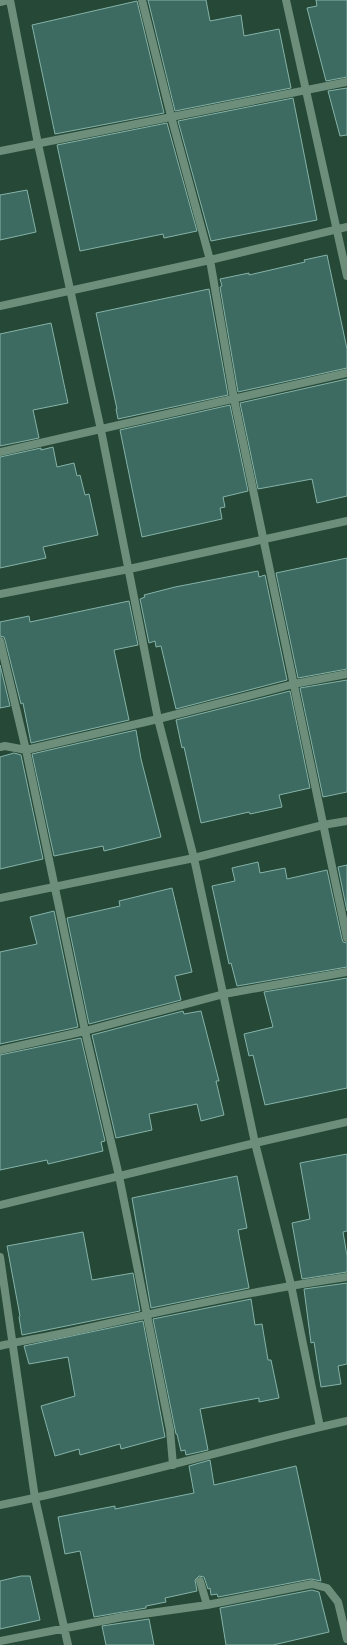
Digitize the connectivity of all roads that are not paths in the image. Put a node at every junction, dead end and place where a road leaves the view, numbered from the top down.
1 (9, 0) edge
2 (142, 0) edge
3 (286, 0) edge
4 (0, 2) edge
5 (347, 82) edge
6 (306, 90) junction
7 (171, 116) junction
8 (38, 144) junction
9 (0, 151) edge
10 (347, 227) edge
11 (337, 229) junction
12 (210, 260) junction
13 (347, 276) edge
14 (71, 291) junction
15 (0, 306) edge
16 (347, 373) edge
17 (234, 400) junction
18 (101, 430) junction
19 (0, 452) edge
20 (347, 521) edge
21 (263, 540) junction
22 (128, 569) junction
23 (0, 594) edge
24 (0, 641) edge
25 (347, 674) edge
26 (294, 684) junction
27 (158, 719) junction
28 (0, 747) edge
29 (26, 750) junction
30 (347, 821) edge
31 (323, 826) junction
32 (194, 858) junction
33 (55, 887) junction
34 (0, 898) edge
35 (347, 938) edge
36 (347, 972) edge
37 (224, 994) junction
38 (85, 1031) junction
39 (0, 1050) edge
40 (347, 1122) edge
41 (255, 1143) junction
42 (119, 1176) junction
43 (0, 1205) edge
44 (0, 1257) edge
45 (347, 1277) edge
46 (291, 1285) junction
47 (147, 1314) junction
48 (12, 1343) junction
49 (0, 1346) edge
50 (347, 1421) edge
51 (320, 1427) junction
52 (173, 1465) junction
53 (35, 1498) junction
54 (0, 1504) edge
55 (200, 1581) dead end
56 (208, 1605) junction
57 (65, 1629) junction
58 (347, 1639) edge
59 (0, 1641) edge
60 (68, 1645) edge

1 - 4 street
1 - 8 street
2 - 7 street
3 - 6 street
5 - 6 street
6 - 7 street
6 - 11 street
7 - 8 street
7 - 12 street
8 - 9 street
8 - 14 street
10 - 11 street
11 - 12 street
11 - 13 street
12 - 14 street
12 - 17 street
14 - 15 street
14 - 18 street
16 - 17 street
17 - 18 street
17 - 21 street
18 - 19 street
18 - 22 street
20 - 21 street
21 - 22 street
21 - 26 street
22 - 23 street
22 - 27 street
24 - 29 street
25 - 26 street
26 - 27 street
26 - 31 street
27 - 29 street
27 - 32 street
28 - 29 street
29 - 33 street
30 - 31 street
31 - 32 street
31 - 35 street
32 - 33 street
32 - 37 street
33 - 34 street
33 - 38 street
36 - 37 street
37 - 38 street
37 - 41 street
38 - 39 street
38 - 42 street
40 - 41 street
41 - 42 street
41 - 46 street
42 - 43 street
42 - 47 street
44 - 48 street
45 - 46 street
46 - 47 street
46 - 51 street
47 - 48 street
47 - 52 street
48 - 49 street
48 - 53 street
50 - 51 street
51 - 52 street
52 - 53 street
53 - 54 street
53 - 57 street
55 - 56 street
56 - 57 street
56 - 58 street
57 - 59 street
57 - 60 street

